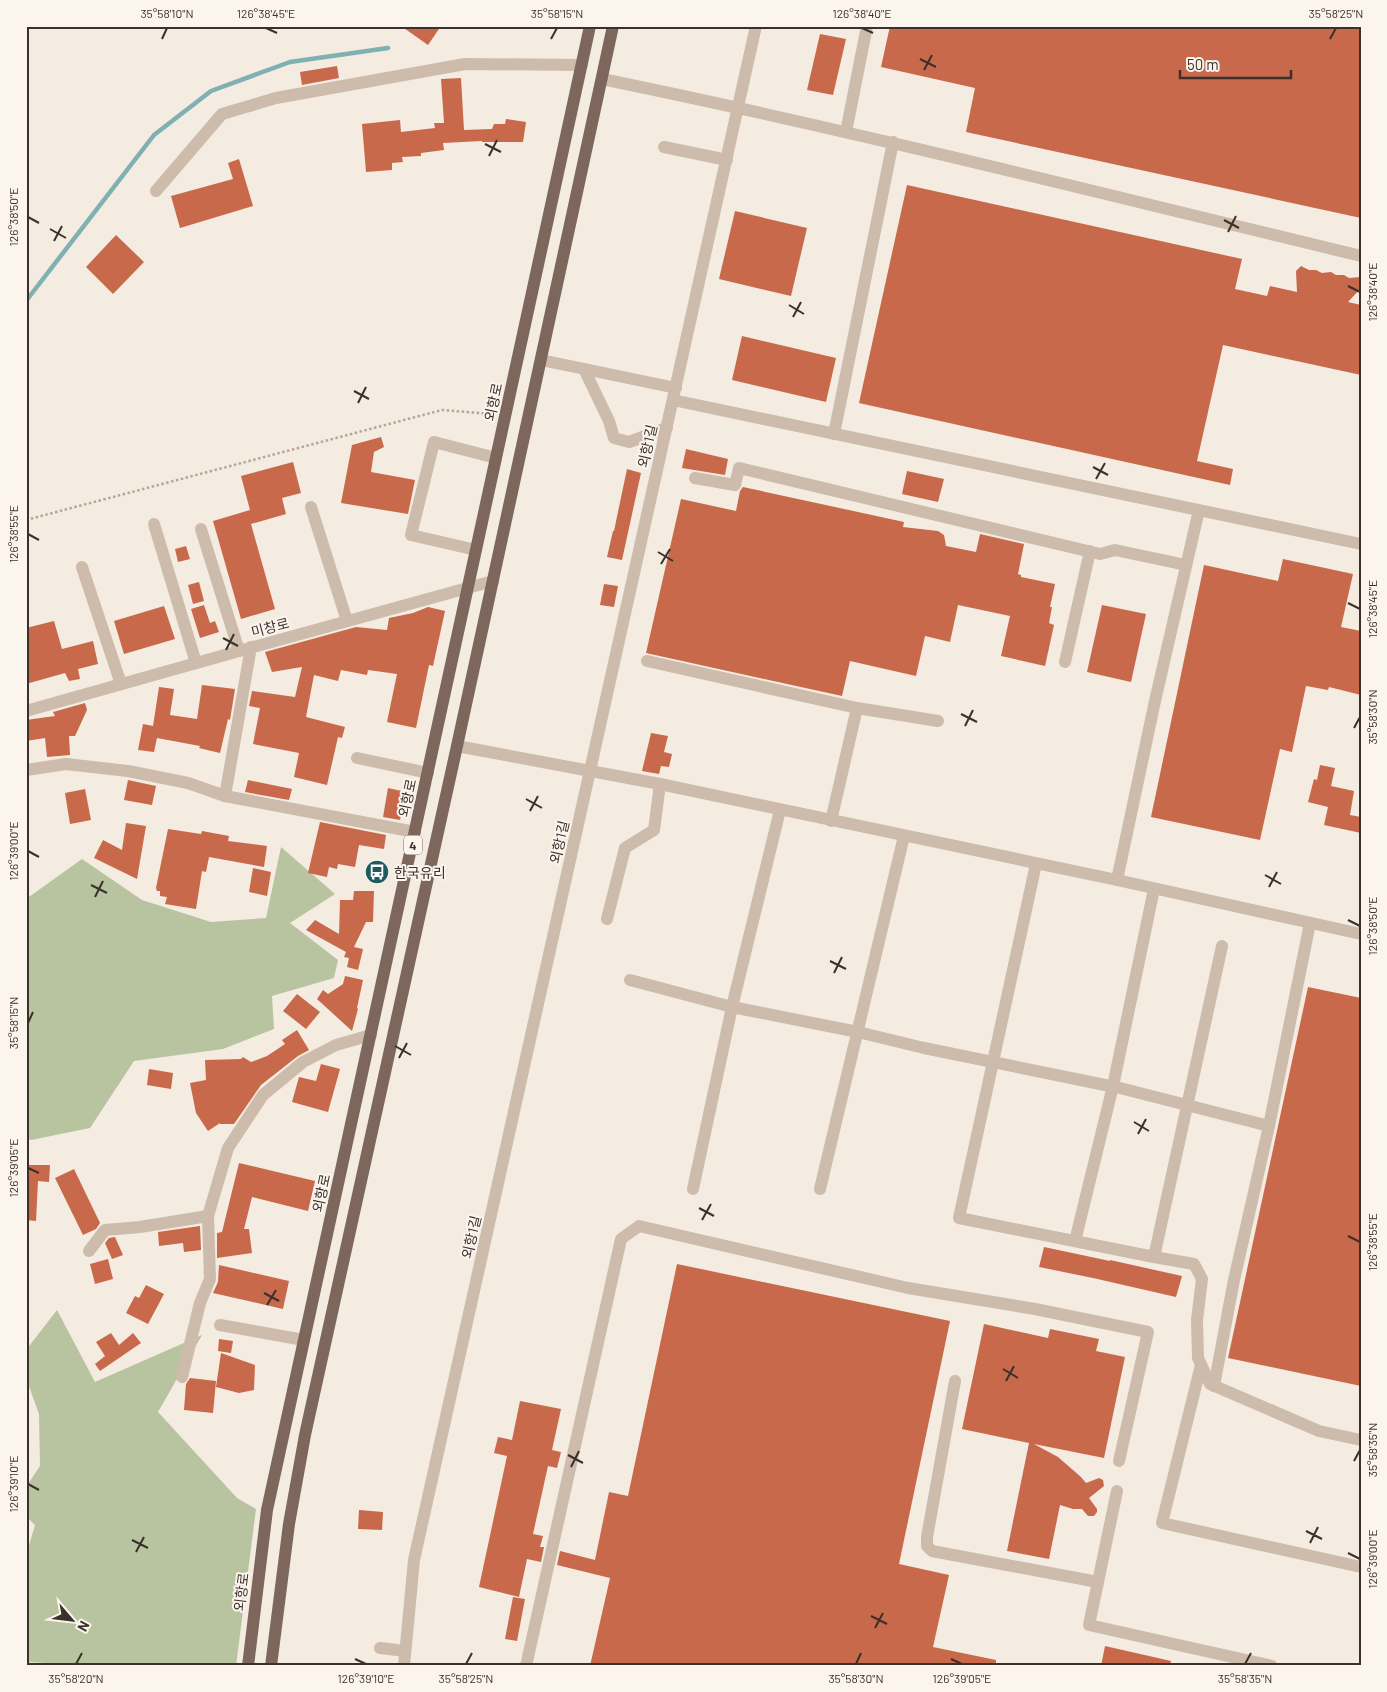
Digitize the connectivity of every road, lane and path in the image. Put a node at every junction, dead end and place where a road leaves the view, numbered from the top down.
1 (613, 26) edge
2 (756, 26) edge
3 (867, 26) edge
4 (589, 27) edge
5 (582, 64) junction
6 (602, 79) junction
7 (738, 107) junction
8 (846, 132) junction
9 (893, 142) junction
10 (664, 147) dead end
11 (727, 160) junction
12 (156, 191) dead end
13 (1361, 256) edge
14 (541, 360) junction
15 (584, 369) junction
16 (674, 394) junction
17 (505, 415) junction
18 (667, 428) junction
19 (834, 434) junction
20 (496, 458) junction
21 (696, 478) dead end
22 (311, 507) dead end
23 (1199, 510) junction
24 (26, 520) edge
25 (154, 524) dead end
26 (201, 529) dead end
27 (1361, 544) edge
28 (476, 550) junction
29 (1090, 551) junction
30 (1186, 565) junction
31 (82, 567) dead end
32 (493, 582) junction
33 (468, 588) junction
34 (347, 621) junction
35 (245, 649) junction
36 (648, 661) dead end
37 (1065, 662) dead end
38 (196, 663) junction
39 (122, 684) junction
40 (857, 708) junction
41 (26, 711) edge
42 (938, 721) dead end
43 (457, 746) junction
44 (357, 758) dead end
45 (26, 770) edge
46 (590, 771) junction
47 (428, 773) junction
48 (660, 784) junction
49 (225, 796) junction
50 (780, 810) junction
51 (831, 821) junction
52 (415, 832) junction
53 (904, 836) junction
54 (1036, 864) junction
55 (1117, 880) junction
56 (1154, 889) junction
57 (607, 919) dead end
58 (1310, 923) junction
59 (1361, 934) edge
60 (1222, 946) dead end
61 (630, 980) dead end
62 (732, 1007) junction
63 (858, 1032) junction
64 (371, 1035) junction
65 (993, 1062) junction
66 (1113, 1086) junction
67 (1188, 1105) junction
68 (1269, 1126) junction
69 (693, 1189) dead end
70 (820, 1189) dead end
71 (208, 1216) junction
72 (1075, 1241) junction
73 (90, 1251) dead end
74 (1154, 1257) junction
75 (220, 1325) dead end
76 (304, 1340) junction
77 (1201, 1365) junction
78 (182, 1377) dead end
79 (955, 1381) dead end
80 (1214, 1386) junction
81 (1361, 1440) edge
82 (1119, 1461) dead end
83 (1117, 1491) dead end
84 (1361, 1567) edge
85 (1098, 1582) junction
86 (380, 1648) dead end
87 (405, 1651) junction
88 (248, 1666) edge
89 (271, 1666) edge
90 (404, 1666) edge
91 (526, 1666) edge
92 (1272, 1666) edge

1 - 6 main road, 4
2 - 7 street, 외항1길
3 - 8 street
4 - 5 main road, 외항로 / 4
5 - 12 street
5 - 17 main road, 외항로 / 4
6 - 7 street
6 - 14 main road, 4
7 - 8 street
7 - 11 street, 외항1길
8 - 9 street
9 - 13 street
9 - 19 street
10 - 11 street
11 - 16 street, 외항1길
14 - 15 street
14 - 32 main road, 4
15 - 16 street
15 - 18 street
16 - 18 street, 외항1길
16 - 19 street
17 - 20 main road, 외항로 / 4
17 - 24 path
18 - 46 street, 외항1길
19 - 23 street
20 - 28 main road, 외항로 / 4
20 - 28 street
21 - 29 street
22 - 34 street
23 - 27 street
23 - 30 street
25 - 38 street
26 - 35 street
28 - 33 main road, 외항로 / 4
29 - 30 street
29 - 37 street
30 - 55 street
31 - 39 street
32 - 33 street, 미창로
32 - 43 main road, 4
33 - 34 street, 미창로
33 - 47 main road, 외항로 / 4
34 - 35 street, 미창로
35 - 38 street, 미창로
35 - 49 street
36 - 40 street
38 - 39 street, 미창로
39 - 41 street, 미창로
40 - 42 street
40 - 51 street
43 - 46 street
43 - 89 main road, 4
44 - 47 street
45 - 49 street
46 - 48 street
46 - 87 street, 외항1길
47 - 52 main road, 외항로 / 4
48 - 50 street
48 - 57 street
49 - 52 street
50 - 51 street
50 - 62 street
51 - 53 street
52 - 64 main road, 외항로 / 4
53 - 54 street
53 - 63 street
54 - 55 street
54 - 65 street
55 - 56 street
56 - 58 street
56 - 66 street
58 - 59 street
58 - 68 street
60 - 67 street
61 - 62 street
62 - 63 street
62 - 69 street
63 - 65 street
63 - 70 street
64 - 71 street
64 - 76 main road, 외항로 / 4
65 - 66 street
65 - 72 street
66 - 67 street
66 - 72 street
67 - 68 street
67 - 74 street
68 - 80 street
71 - 73 street
71 - 78 street
72 - 74 street
74 - 77 street
75 - 76 street
76 - 88 main road, 외항로 / 4
77 - 80 street
77 - 84 street
79 - 85 street
80 - 81 street
82 - 91 street
83 - 85 street
85 - 92 street
86 - 87 street
87 - 90 street, 외항1길

